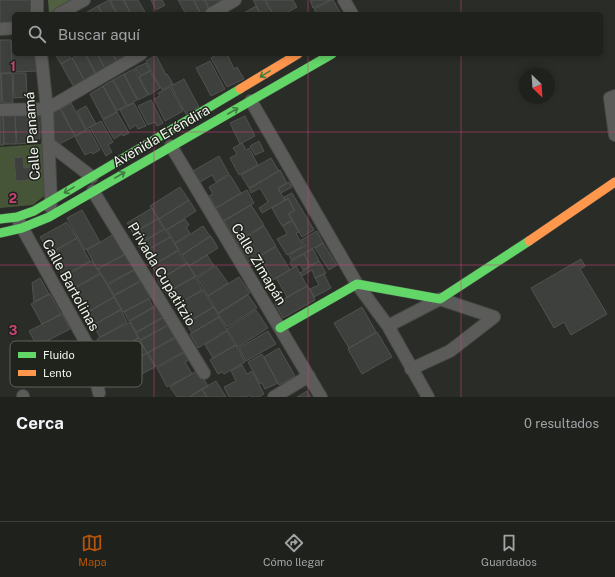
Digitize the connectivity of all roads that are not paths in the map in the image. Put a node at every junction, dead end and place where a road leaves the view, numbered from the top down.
1 (37, 0) edge
2 (84, 0) edge
3 (235, 0) edge
4 (344, 0) edge
5 (37, 12) edge
6 (63, 12) edge
7 (214, 12) edge
8 (351, 12) edge
9 (12, 28) edge
10 (0, 29) edge
11 (41, 56) edge
12 (138, 56) edge
13 (295, 56) edge
14 (329, 56) edge
15 (615, 96) edge
16 (251, 101) junction
17 (47, 109) junction
18 (0, 110) edge
19 (615, 135) edge
20 (48, 143) junction
21 (171, 146) junction
22 (92, 177) junction
23 (615, 182) edge
24 (93, 191) junction
25 (51, 201) junction
26 (49, 216) junction
27 (0, 219) edge
28 (19, 222) junction
29 (0, 232) edge
30 (357, 284) junction
31 (440, 299) junction
32 (388, 326) junction
33 (280, 328) junction
34 (85, 341) edge
35 (411, 369) junction
36 (204, 373) dead end
37 (309, 376) junction
38 (98, 387) edge
39 (99, 393) dead end
40 (274, 397) edge
41 (321, 397) edge
42 (428, 397) edge

1 - 5 street
2 - 6 street
3 - 7 street
4 - 8 street
9 - 10 street
11 - 17 street, Calle Panamá
12 - 17 street
13 -> 22 street, Avenida Eréndira
14 - 16 street, Avenida Eréndira
15 - 19 street
21 -> 16 street, Avenida Eréndira
16 - 30 street
17 - 18 street
17 - 20 street, Calle Panamá
20 - 22 street
20 - 25 street, Calle Panamá
24 -> 21 street, Avenida Eréndira
21 - 33 street, Calle Zimapán
22 -> 25 street, Avenida Eréndira
23 - 31 street
24 - 26 street, Avenida Eréndira
24 - 36 street, Privada Cupatitzio
25 - 26 street, Calle Panamá
25 - 28 street, Avenida Eréndira
26 - 28 street, Avenida Eréndira
27 - 28 street, Avenida Eréndira
28 - 29 street, Avenida Eréndira
28 - 34 street, Calle Bartolinas
30 - 31 street
30 - 32 street
30 - 33 street
31 - 32 street
31 - 35 street
32 - 35 street
33 - 37 street, Calle Zimapán
35 - 42 street
37 - 40 street
37 - 41 street, Calle Zimapán
38 - 39 street, Calle Bartolinas

